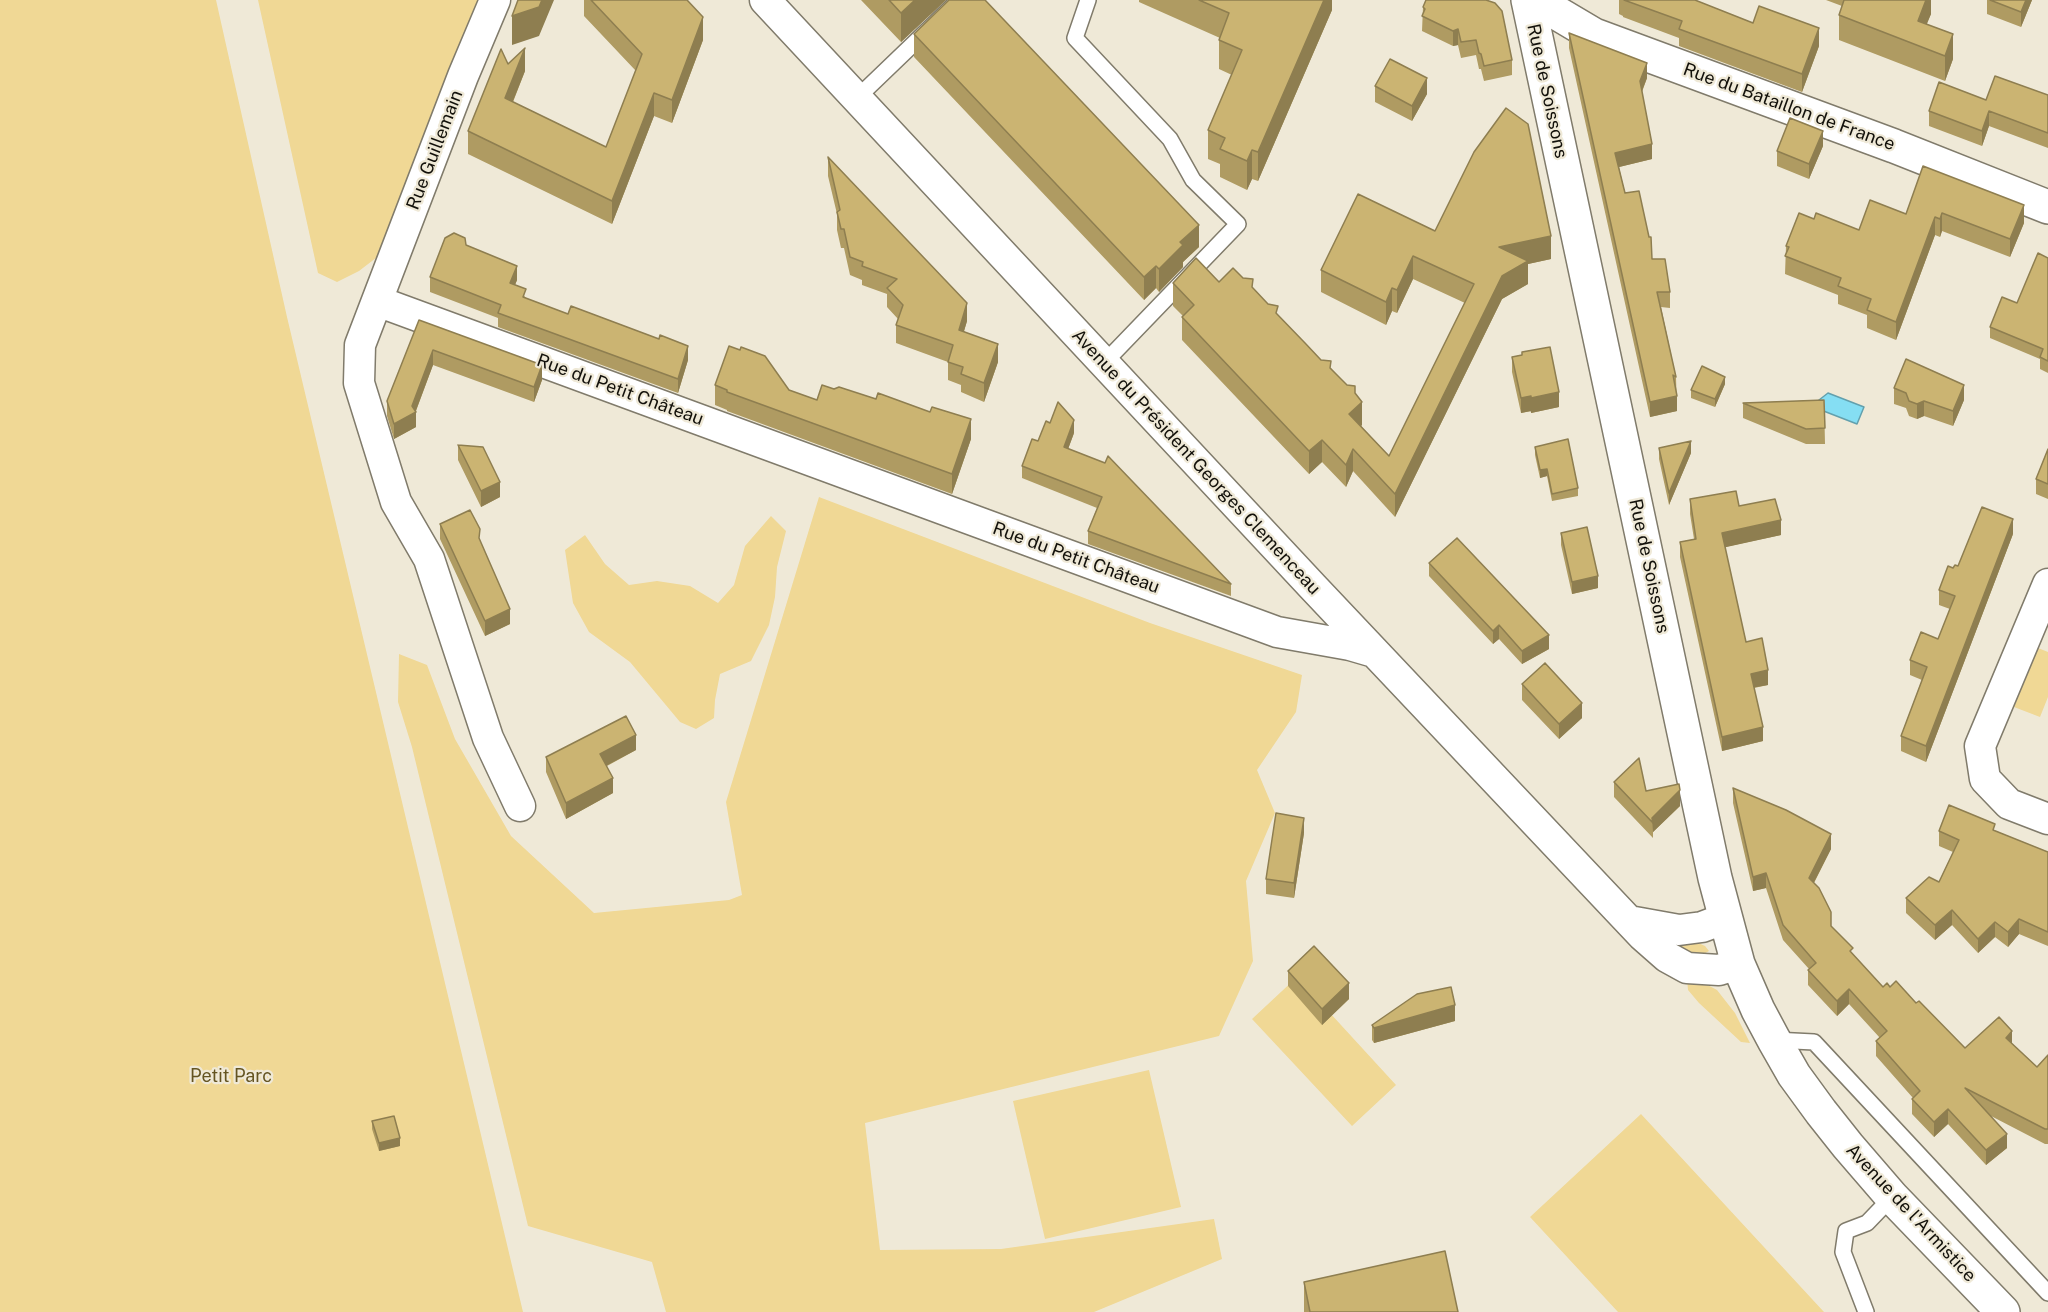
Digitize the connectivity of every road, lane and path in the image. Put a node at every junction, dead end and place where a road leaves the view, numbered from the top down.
1 (495, 0) edge
2 (765, 0) edge
3 (959, 0) edge
4 (1088, 0) edge
5 (1528, 0) edge
6 (1535, 0) edge
7 (857, 98) junction
8 (2048, 207) edge
9 (377, 301) junction
10 (1104, 363) junction
11 (2048, 584) edge
12 (1374, 652) junction
13 (520, 806) dead end
14 (2048, 819) edge
15 (1726, 918) junction
16 (1629, 921) junction
17 (1738, 964) junction
18 (1774, 1040) junction
19 (1821, 1112) joint
20 (1892, 1197) junction
21 (2048, 1293) edge
22 (1866, 1312) edge
23 (2003, 1312) edge

1 - 9 street, Rue Guillemain
2 - 7 street, Avenue du Président Georges Clemenceau
3 - 7 lane
4 - 10 lane
5 - 15 main road, Rue de Soissons
6 - 8 main road, Rue du Bataillon de France
7 - 10 street, Avenue du Président Georges Clemenceau
9 - 12 street, Rue du Petit Château
9 - 13 street
10 - 12 street, Avenue du Président Georges Clemenceau
11 - 14 street
12 - 16 street, Avenue du Président Georges Clemenceau
15 - 16 street
15 - 17 main road, Rue de Soissons
16 - 17 street, Avenue du Président Georges Clemenceau
17 - 18 main road, Rue de Soissons
18 - 19 main road, Rue de Soissons
18 - 21 lane
19 - 20 main road, Avenue de l'Armistice
20 - 22 lane
20 - 23 main road, Avenue de l'Armistice

